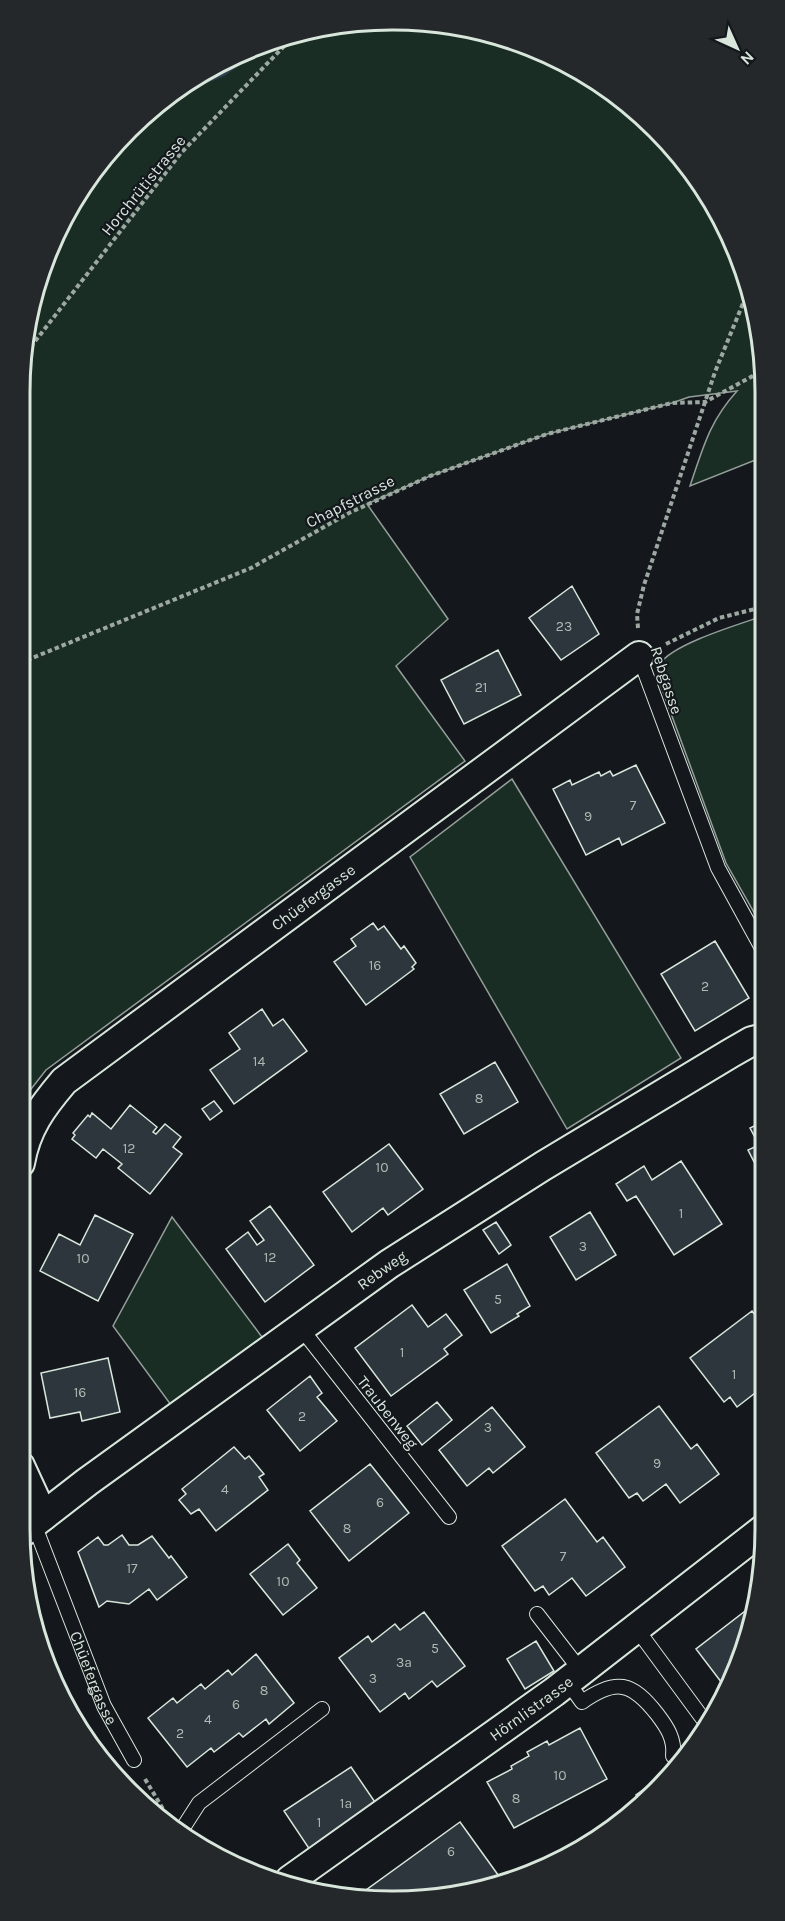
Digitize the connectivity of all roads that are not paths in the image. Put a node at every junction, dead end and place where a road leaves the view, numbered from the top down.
1 (639, 656) joint
2 (755, 936) edge
3 (755, 1040) edge
4 (30, 1129) edge
5 (300, 1327) junction
6 (449, 1517) dead end
7 (32, 1524) edge
8 (755, 1536) edge
9 (537, 1614) dead end
10 (636, 1628) junction
11 (574, 1676) junction
12 (322, 1709) dead end
13 (702, 1717) edge
14 (673, 1756) dead end
15 (134, 1760) road end
16 (185, 1825) edge
17 (294, 1877) edge

1 - 2 lane, Rebgasse
1 - 4 street, Chüefergasse
3 - 5 street, Rebweg
5 - 6 lane, Traubenweg
5 - 7 street, Rebweg
7 - 15 lane, Chüefergasse
8 - 10 street, Hörnlistrasse
9 - 11 lane
10 - 11 street, Hörnlistrasse
10 - 13 lane
11 - 14 lane
11 - 17 street, Hörnlistrasse
12 - 16 lane

